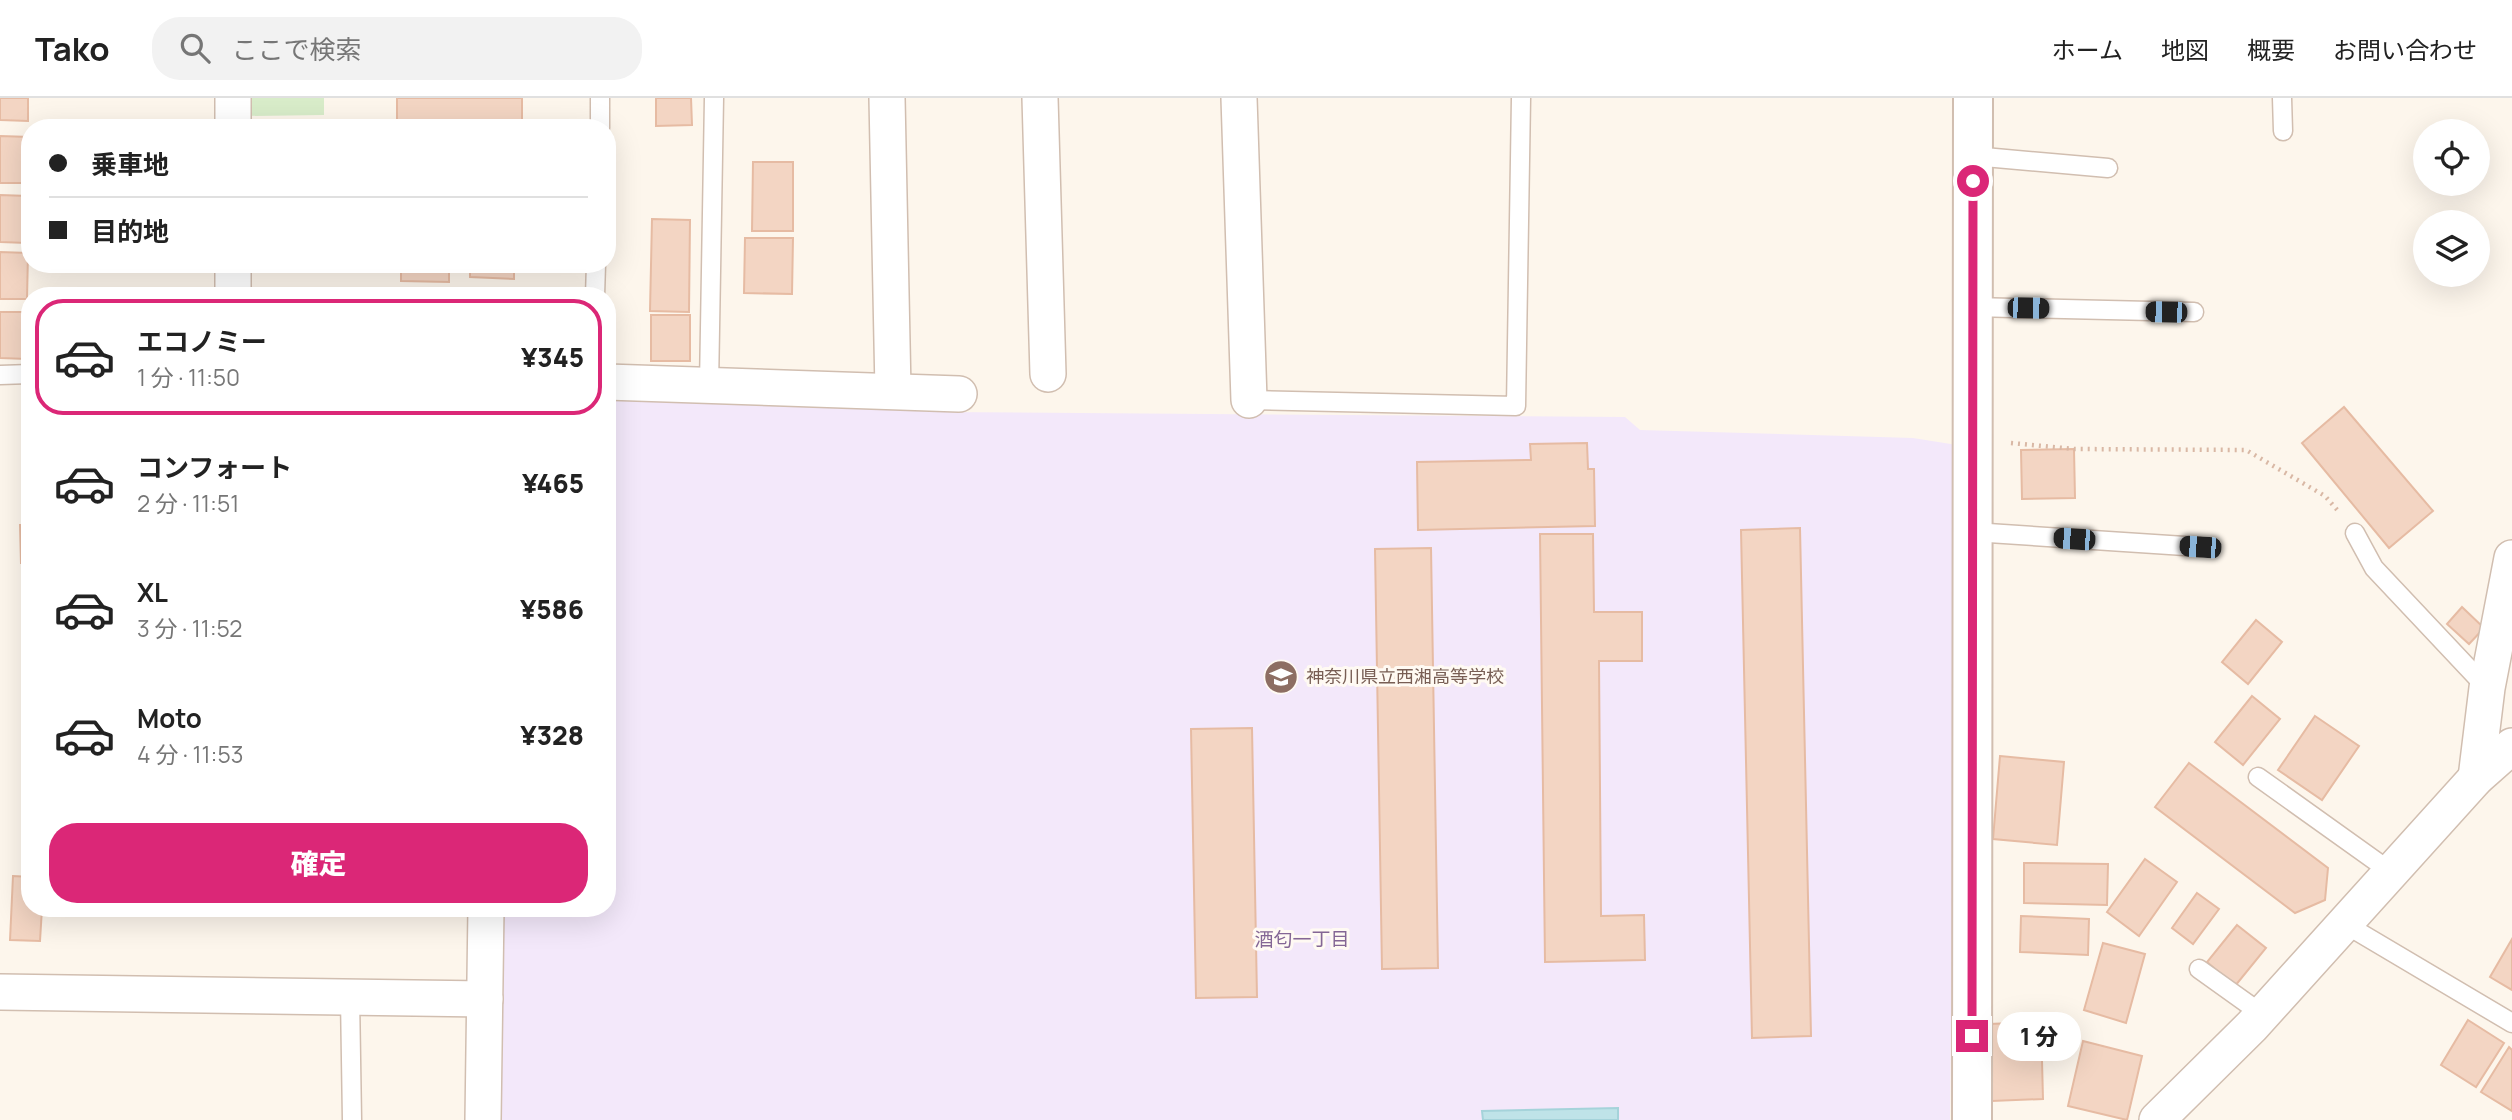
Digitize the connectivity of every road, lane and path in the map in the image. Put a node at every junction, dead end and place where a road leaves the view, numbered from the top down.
1 (233, 98) edge
2 (600, 98) edge
3 (714, 98) edge
4 (887, 98) edge
5 (1040, 98) edge
6 (1239, 98) edge
7 (1521, 98) edge
8 (1973, 98) edge
9 (2282, 98) edge
10 (233, 119) edge
11 (600, 119) edge
12 (2283, 131) dead end
13 (1973, 156) junction
14 (2108, 168) dead end
15 (1972, 307) junction
16 (2194, 312) dead end
17 (21, 374) edge
18 (1048, 374) dead end
19 (0, 375) edge
20 (616, 382) edge
21 (709, 386) junction
22 (893, 391) junction
23 (959, 394) dead end
24 (1249, 400) joint
25 (1972, 440) junction
26 (1973, 532) junction
27 (2355, 533) joint
28 (2200, 547) dead end
29 (2512, 558) edge
30 (2487, 688) junction
31 (2512, 746) edge
32 (2258, 777) dead end
33 (2476, 778) junction
34 (2391, 872) junction
35 (486, 917) edge
36 (2345, 924) junction
37 (2199, 970) dead end
38 (0, 992) edge
39 (350, 997) junction
40 (485, 999) junction
41 (2262, 1014) junction
42 (2512, 1023) edge
43 (352, 1120) edge
44 (483, 1120) edge
45 (1972, 1120) edge
46 (2157, 1120) edge

1 - 10 street
2 - 11 lane
3 - 21 lane
4 - 22 street
5 - 18 street
6 - 24 street
7 - 24 lane
8 - 13 street
9 - 12 lane
13 - 14 lane
13 - 15 street
15 - 16 lane
15 - 25 street
17 - 19 lane
20 - 21 street
21 - 22 street
22 - 23 street
25 - 26 street
25 - 27 path
26 - 28 lane
26 - 45 street
27 - 30 lane
29 - 30 street
30 - 33 street
31 - 33 street
32 - 34 lane
33 - 34 street
34 - 36 street
35 - 40 street
36 - 41 street
36 - 42 lane
37 - 41 lane
38 - 39 street
39 - 40 street
39 - 43 lane
40 - 44 street
41 - 46 street

